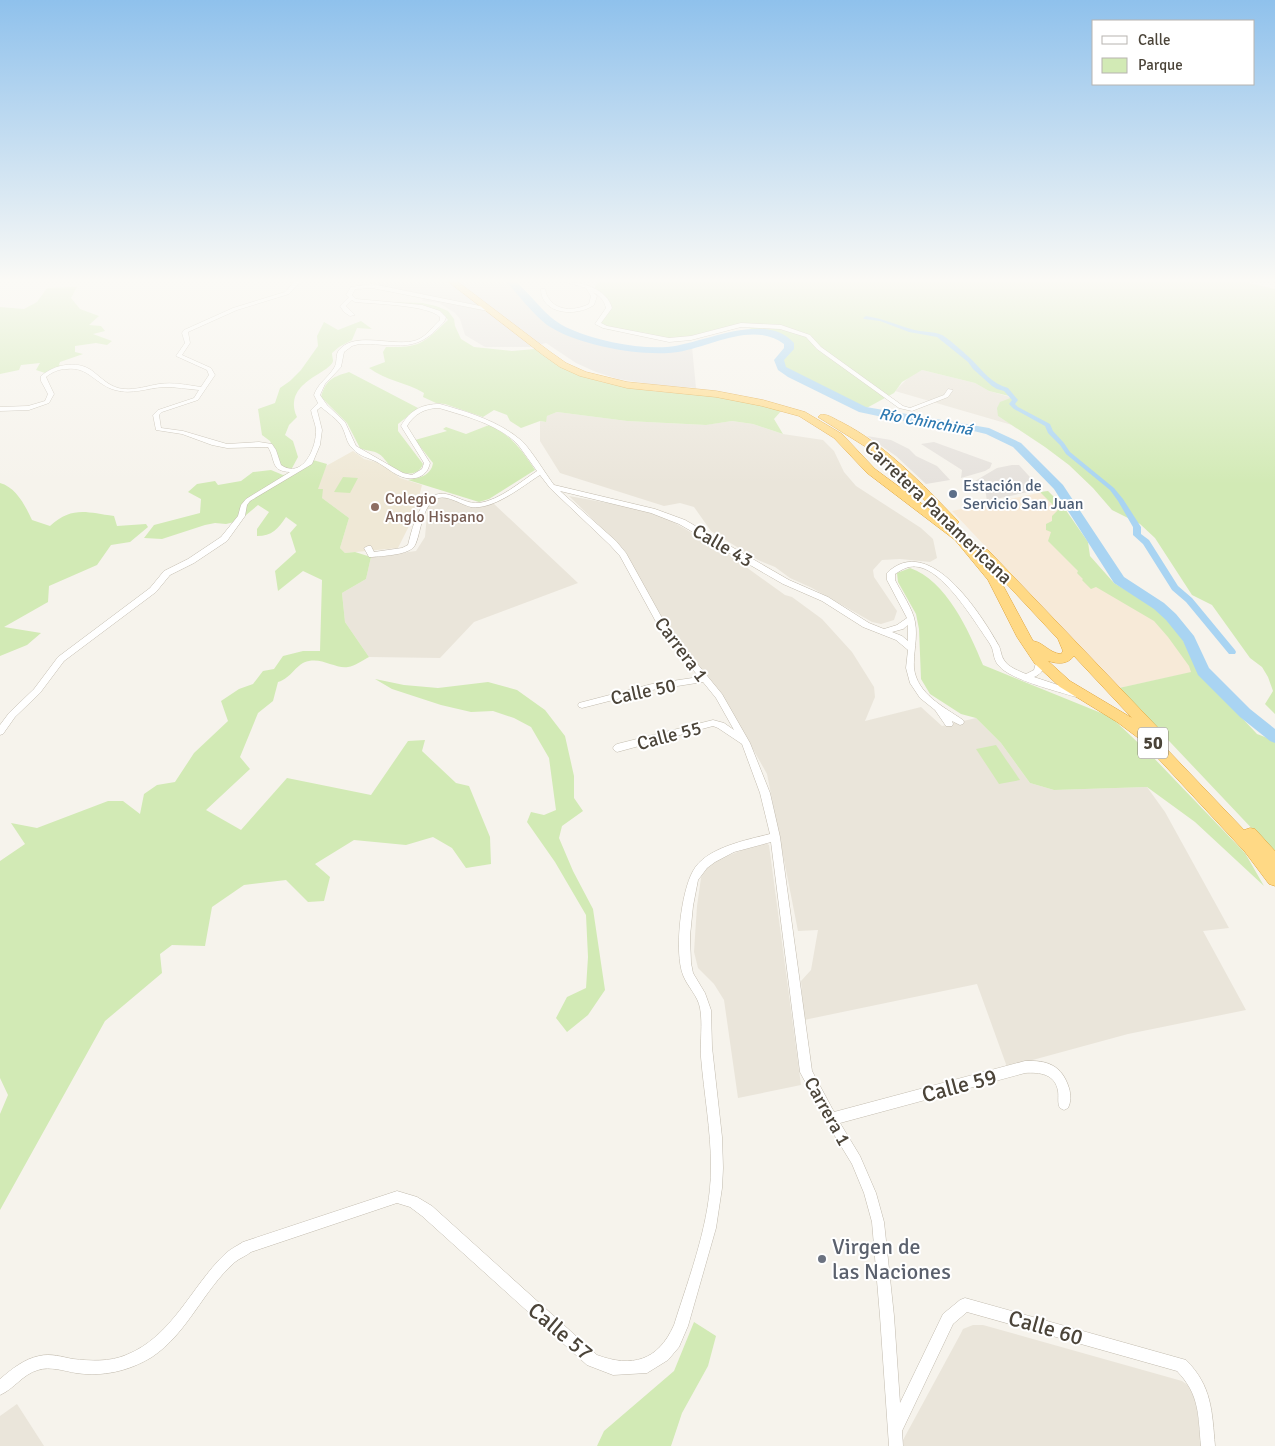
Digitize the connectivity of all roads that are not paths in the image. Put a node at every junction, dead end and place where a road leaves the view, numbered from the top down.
1 (184, 349) edge
2 (342, 349) edge
3 (543, 349) edge
4 (550, 349) edge
5 (821, 349) edge
6 (201, 389) junction
7 (950, 390) dead end
8 (322, 403) junction
9 (0, 409) edge
10 (290, 470) junction
11 (540, 472) junction
12 (904, 472) junction
13 (880, 478) junction
14 (552, 487) junction
15 (368, 548) dead end
16 (911, 619) junction
17 (1017, 626) junction
18 (882, 632) junction
19 (1061, 633) junction
20 (912, 649) junction
21 (1040, 661) junction
22 (1027, 677) junction
23 (705, 679) junction
24 (582, 706) dead end
25 (938, 708) junction
26 (1103, 708) junction
27 (960, 722) dead end
28 (949, 724) dead end
29 (0, 732) edge
30 (746, 743) junction
31 (616, 748) dead end
32 (775, 837) junction
33 (1275, 862) edge
34 (1275, 879) edge
35 (1064, 1104) dead end
36 (830, 1119) junction
37 (0, 1388) edge
38 (895, 1430) junction
39 (896, 1446) edge
40 (1208, 1446) edge

1 - 6 street
2 - 8 street
3 - 13 highway, Carretera Panamericana / 50
4 - 12 highway, Carretera Panamericana / 50
5 - 7 street
6 - 9 street
6 - 10 street
8 - 10 street
8 - 11 street, Carrera 1
10 - 29 street
11 - 14 street, Carrera 1
11 - 15 street
12 - 13 highway
12 - 19 highway, Carretera Panamericana / 50
13 - 17 highway, Carretera Panamericana / 50
14 - 18 street, Calle 43
14 - 23 street, Carrera 1
16 - 18 street
16 - 20 street
16 - 22 street
17 - 19 highway
17 - 21 highway, Carretera Panamericana / 50
18 - 20 street, Calle 43
19 - 33 highway, Carretera Panamericana / 50
20 - 25 street
21 - 22 street
21 - 26 highway, Carretera Panamericana / 50
22 - 26 street
23 - 24 street, Calle 50
23 - 30 street, Carrera 1
25 - 27 street
25 - 28 street
26 - 34 highway, Carretera Panamericana / 50
30 - 31 street, Calle 55
30 - 32 street, Carrera 1
32 - 36 street, Carrera 1
32 - 37 street, Calle 57
35 - 36 street, Calle 59
36 - 38 street, Carrera 1
38 - 39 street, Carrera 1
38 - 40 street, Calle 60

